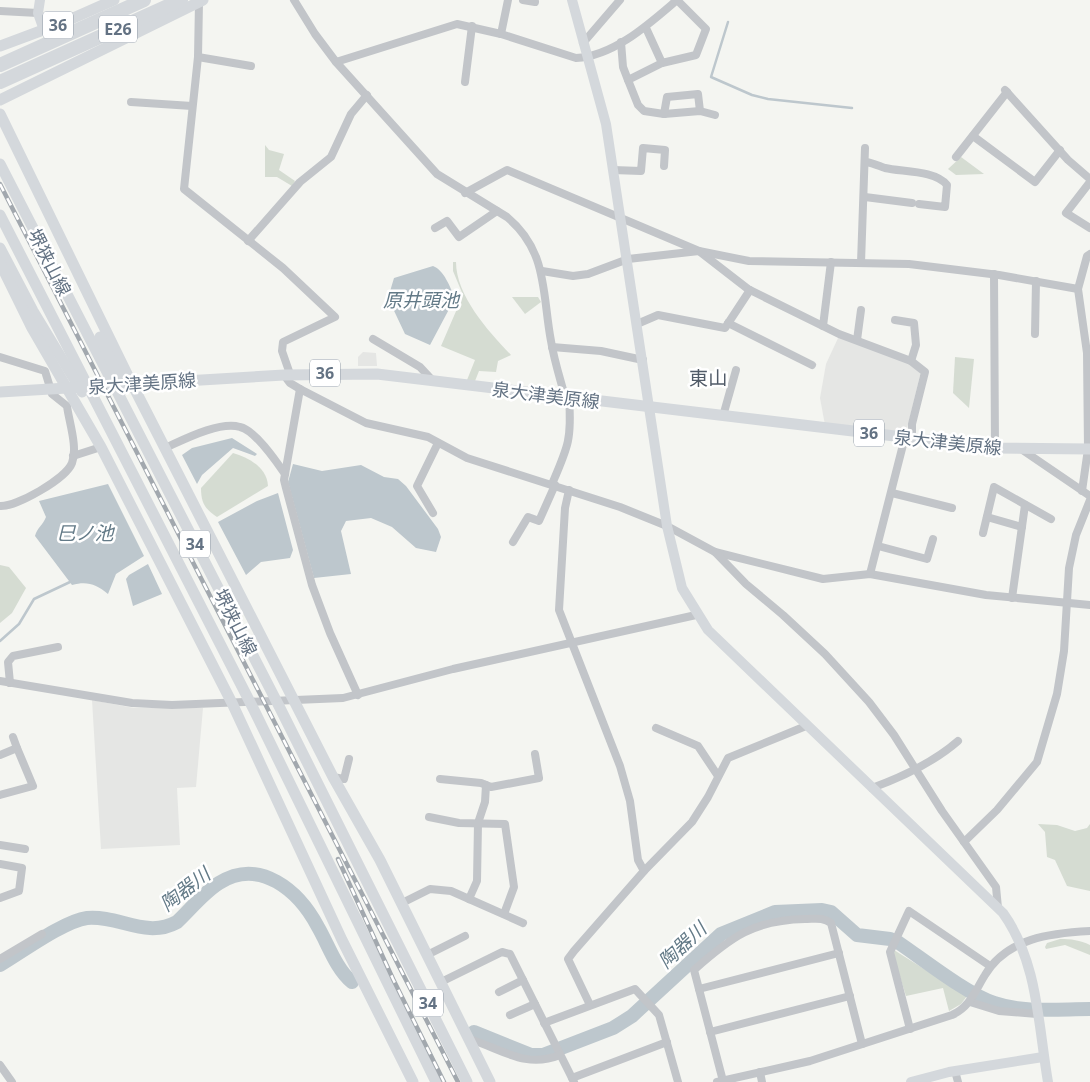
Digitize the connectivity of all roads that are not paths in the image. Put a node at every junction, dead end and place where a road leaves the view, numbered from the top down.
1 (40, 0) edge
2 (114, 0) edge
3 (144, 0) edge
4 (181, 0) edge
5 (294, 0) edge
6 (508, 0) edge
7 (523, 0) edge
8 (572, 0) edge
9 (620, 0) edge
10 (677, 0) edge
11 (201, 1) edge
12 (536, 2) dead end
13 (0, 12) edge
14 (38, 13) junction
15 (472, 26) junction
16 (646, 28) junction
17 (44, 30) junction
18 (501, 34) junction
19 (621, 42) junction
20 (583, 43) junction
21 (0, 46) edge
22 (198, 57) junction
23 (587, 58) junction
24 (336, 62) junction
25 (662, 63) junction
26 (0, 65) edge
27 (251, 66) dead end
28 (628, 80) junction
29 (0, 82) edge
30 (465, 82) dead end
31 (367, 95) junction
32 (0, 100) edge
33 (131, 102) dead end
34 (192, 106) junction
35 (700, 111) junction
36 (664, 114) junction
37 (715, 116) dead end
38 (1, 117) edge
39 (973, 136) junction
40 (865, 148) dead end
41 (1060, 150) junction
42 (956, 157) dead end
43 (866, 162) junction
44 (0, 164) edge
45 (664, 166) dead end
46 (613, 170) junction
47 (1090, 181) edge
48 (465, 192) junction
49 (865, 197) junction
50 (497, 211) junction
51 (0, 215) edge
52 (620, 216) junction
53 (435, 228) dead end
54 (1090, 228) edge
55 (248, 241) junction
56 (0, 248) edge
57 (699, 251) junction
58 (1090, 254) edge
59 (628, 259) junction
60 (831, 262) junction
61 (0, 263) edge
62 (861, 263) junction
63 (542, 271) junction
64 (994, 274) junction
65 (1036, 281) junction
66 (1078, 289) junction
67 (750, 290) junction
68 (1090, 305) edge
69 (1080, 306) junction
70 (861, 310) dead end
71 (895, 320) dead end
72 (728, 323) junction
73 (637, 324) junction
74 (823, 326) junction
75 (1035, 334) dead end
76 (373, 339) dead end
77 (857, 340) junction
78 (552, 347) junction
79 (1088, 356) edge
80 (0, 357) edge
81 (643, 360) junction
82 (911, 361) junction
83 (812, 366) dead end
84 (736, 370) dead end
85 (113, 374) junction
86 (287, 375) junction
87 (78, 378) junction
88 (433, 381) junction
89 (67, 388) junction
90 (50, 389) junction
91 (125, 389) junction
92 (300, 389) junction
93 (0, 392) edge
94 (567, 397) junction
95 (648, 407) junction
96 (723, 416) junction
97 (909, 438) junction
98 (438, 443) junction
99 (100, 447) junction
100 (165, 448) junction
101 (995, 448) junction
102 (1021, 449) junction
103 (1089, 449) edge
104 (73, 456) junction
105 (285, 474) junction
106 (553, 484) junction
107 (569, 490) junction
108 (1082, 491) junction
109 (892, 493) junction
110 (1090, 496) edge
111 (1090, 500) edge
112 (1025, 505) junction
113 (0, 506) edge
114 (952, 508) dead end
115 (432, 513) dead end
116 (987, 517) junction
117 (1051, 519) dead end
118 (667, 526) junction
119 (1022, 527) junction
120 (983, 532) dead end
121 (933, 539) dead end
122 (513, 542) dead end
123 (878, 546) junction
124 (716, 552) junction
125 (870, 574) junction
126 (1012, 598) junction
127 (1066, 604) junction
128 (1090, 605) edge
129 (696, 615) junction
130 (571, 642) junction
131 (58, 647) dead end
132 (0, 681) edge
133 (10, 682) junction
134 (358, 694) junction
135 (294, 701) junction
136 (232, 703) junction
137 (806, 726) junction
138 (656, 728) dead end
139 (13, 737) dead end
140 (958, 742) dead end
141 (17, 748) junction
142 (534, 754) dead end
143 (0, 755) edge
144 (349, 759) dead end
145 (914, 769) junction
146 (718, 776) junction
147 (333, 777) junction
148 (440, 779) dead end
149 (486, 785) junction
150 (872, 788) junction
151 (0, 795) edge
152 (429, 817) dead end
153 (478, 823) junction
154 (964, 842) junction
155 (0, 845) edge
156 (25, 849) dead end
157 (0, 864) edge
158 (644, 872) junction
159 (0, 898) edge
160 (469, 899) junction
161 (402, 903) junction
162 (998, 908) junction
163 (504, 914) junction
164 (523, 923) dead end
165 (1090, 930) edge
166 (42, 934) dead end
167 (465, 936) dead end
168 (1020, 942) junction
169 (839, 952) junction
170 (427, 955) junction
171 (0, 959) edge
172 (990, 966) junction
173 (523, 980) junction
174 (441, 982) junction
175 (699, 989) junction
176 (499, 992) dead end
177 (850, 996) junction
178 (973, 996) junction
179 (534, 1004) junction
180 (590, 1006) junction
181 (1037, 1009) junction
182 (510, 1016) dead end
183 (544, 1023) junction
184 (910, 1029) junction
185 (710, 1032) junction
186 (469, 1039) junction
187 (667, 1042) junction
188 (862, 1044) junction
189 (558, 1051) junction
190 (1043, 1057) junction
191 (0, 1065) edge
192 (955, 1071) junction
193 (760, 1072) junction
194 (465, 1078) edge
195 (573, 1080) edge
196 (720, 1081) edge
197 (12, 1082) edge
198 (413, 1082) edge
199 (436, 1082) edge
200 (490, 1082) edge
201 (678, 1082) edge
202 (762, 1082) edge
203 (911, 1082) edge
204 (958, 1082) edge
205 (1048, 1082) edge

1 - 14 street
2 - 17 main road, 36
3 - 26 highway, E26
4 - 29 highway, E26
5 - 24 street
6 - 18 street
7 - 12 street
8 - 20 street
9 - 20 street
10 - 16 street
10 - 25 street
11 - 22 street
11 - 32 main road, 36
13 - 14 street
14 - 17 street
15 - 18 street
15 - 24 street
15 - 30 street
16 - 19 street
16 - 25 street
17 - 21 main road, 36
18 - 23 street
19 - 23 street
19 - 28 street
20 - 23 street
22 - 27 street
22 - 34 street
23 - 46 street
24 - 31 street
25 - 28 street
28 - 36 street
31 - 48 street
31 - 55 street
33 - 34 street
34 - 55 street
35 - 36 street
35 - 36 street
35 - 37 street
38 - 85 main road
38 - 91 main road
39 - 41 street
39 - 41 street
39 - 42 street
40 - 43 street
41 - 47 street
43 - 49 street
43 - 49 street
44 - 85 main road, 堺狭山線
45 - 46 street
46 - 52 street
47 - 54 street
48 - 50 street
48 - 52 street
49 - 62 street
50 - 53 street
50 - 63 street
51 - 87 main road, 堺狭山線
52 - 57 street
52 - 59 street
55 - 86 street
56 - 87 main road
57 - 59 street
57 - 60 street
57 - 67 street
58 - 66 street
59 - 63 street
59 - 73 street
60 - 62 street
60 - 74 street
61 - 89 main road
62 - 64 street
63 - 78 street
64 - 65 street
64 - 101 street
65 - 66 street
65 - 75 street
66 - 69 street
67 - 72 street
67 - 74 street
68 - 69 street
69 - 79 street
70 - 77 street
71 - 82 street
72 - 73 street
72 - 83 street
73 - 81 street
74 - 77 street
76 - 88 street
77 - 82 street
78 - 81 street
78 - 94 street
79 - 103 street
80 - 90 street
81 - 95 street
82 - 97 street
84 - 96 street
85 - 91 main road
86 - 88 main road, 泉大津美原線 / 36
86 - 91 main road, 泉大津美原線 / 36
86 - 92 street
87 - 199 main road, 堺狭山線 / 34
88 - 94 main road, 泉大津美原線 / 36
89 - 90 main road, 泉大津美原線 / 36
89 - 91 main road, 泉大津美原線 / 36
89 - 99 main road
90 - 93 main road, 泉大津美原線 / 36
90 - 104 street
91 - 100 main road
91 - 194 main road, 堺狭山線 / 34
92 - 98 street
92 - 105 street
94 - 95 main road, 泉大津美原線 / 36
94 - 106 street
95 - 96 main road, 泉大津美原線 / 36
95 - 118 street
96 - 97 main road, 泉大津美原線 / 36
97 - 101 main road, 泉大津美原線 / 36
97 - 109 street
98 - 106 street
98 - 115 street
99 - 104 street
99 - 136 main road
100 - 105 street
100 - 135 main road
101 - 102 main road, 泉大津美原線 / 36
102 - 103 main road, 泉大津美原線 / 36
102 - 108 street
103 - 108 street
104 - 113 street
105 - 134 street
106 - 107 street
106 - 122 street
107 - 118 street
107 - 130 street
108 - 110 street
109 - 114 street
109 - 123 street
111 - 127 street
112 - 116 street
112 - 117 street
112 - 119 street
116 - 119 street
116 - 120 street
118 - 124 street
118 - 129 street
119 - 126 street
121 - 123 street
123 - 125 street
124 - 125 street
124 - 145 street
125 - 126 street
126 - 127 street
127 - 128 street
127 - 154 street
129 - 130 street
129 - 137 street
130 - 134 street
130 - 158 street
131 - 133 street
132 - 133 street
133 - 136 street
134 - 135 street
135 - 136 street
135 - 147 main road
136 - 198 main road
137 - 146 street
137 - 150 street
138 - 146 street
139 - 141 street
140 - 145 street
141 - 143 street
141 - 151 street
142 - 149 street
144 - 147 street
145 - 150 street
145 - 154 street
146 - 158 street
147 - 161 main road
148 - 149 street
149 - 153 street
150 - 162 street
152 - 153 street
153 - 160 street
153 - 163 street
154 - 162 street
155 - 156 street
157 - 159 street
158 - 180 street
160 - 161 street
160 - 163 street
161 - 170 main road
162 - 168 street
163 - 164 street
165 - 168 street
166 - 171 street
167 - 170 street
168 - 172 street
168 - 181 street
169 - 175 street
169 - 175 street
169 - 177 street
170 - 174 main road
172 - 178 street
172 - 184 street
173 - 174 street
173 - 176 street
173 - 179 street
174 - 186 main road
175 - 185 street
177 - 185 street
177 - 188 street
178 - 181 street
178 - 184 street
179 - 182 street
179 - 183 street
180 - 183 street
180 - 187 street
181 - 190 street
183 - 189 street
184 - 188 street
185 - 196 street
186 - 189 street
186 - 200 main road
187 - 195 street
187 - 201 street
188 - 193 street
189 - 195 street
190 - 192 street
190 - 205 street
191 - 197 street
192 - 203 street
192 - 204 street
193 - 196 street
193 - 202 street

